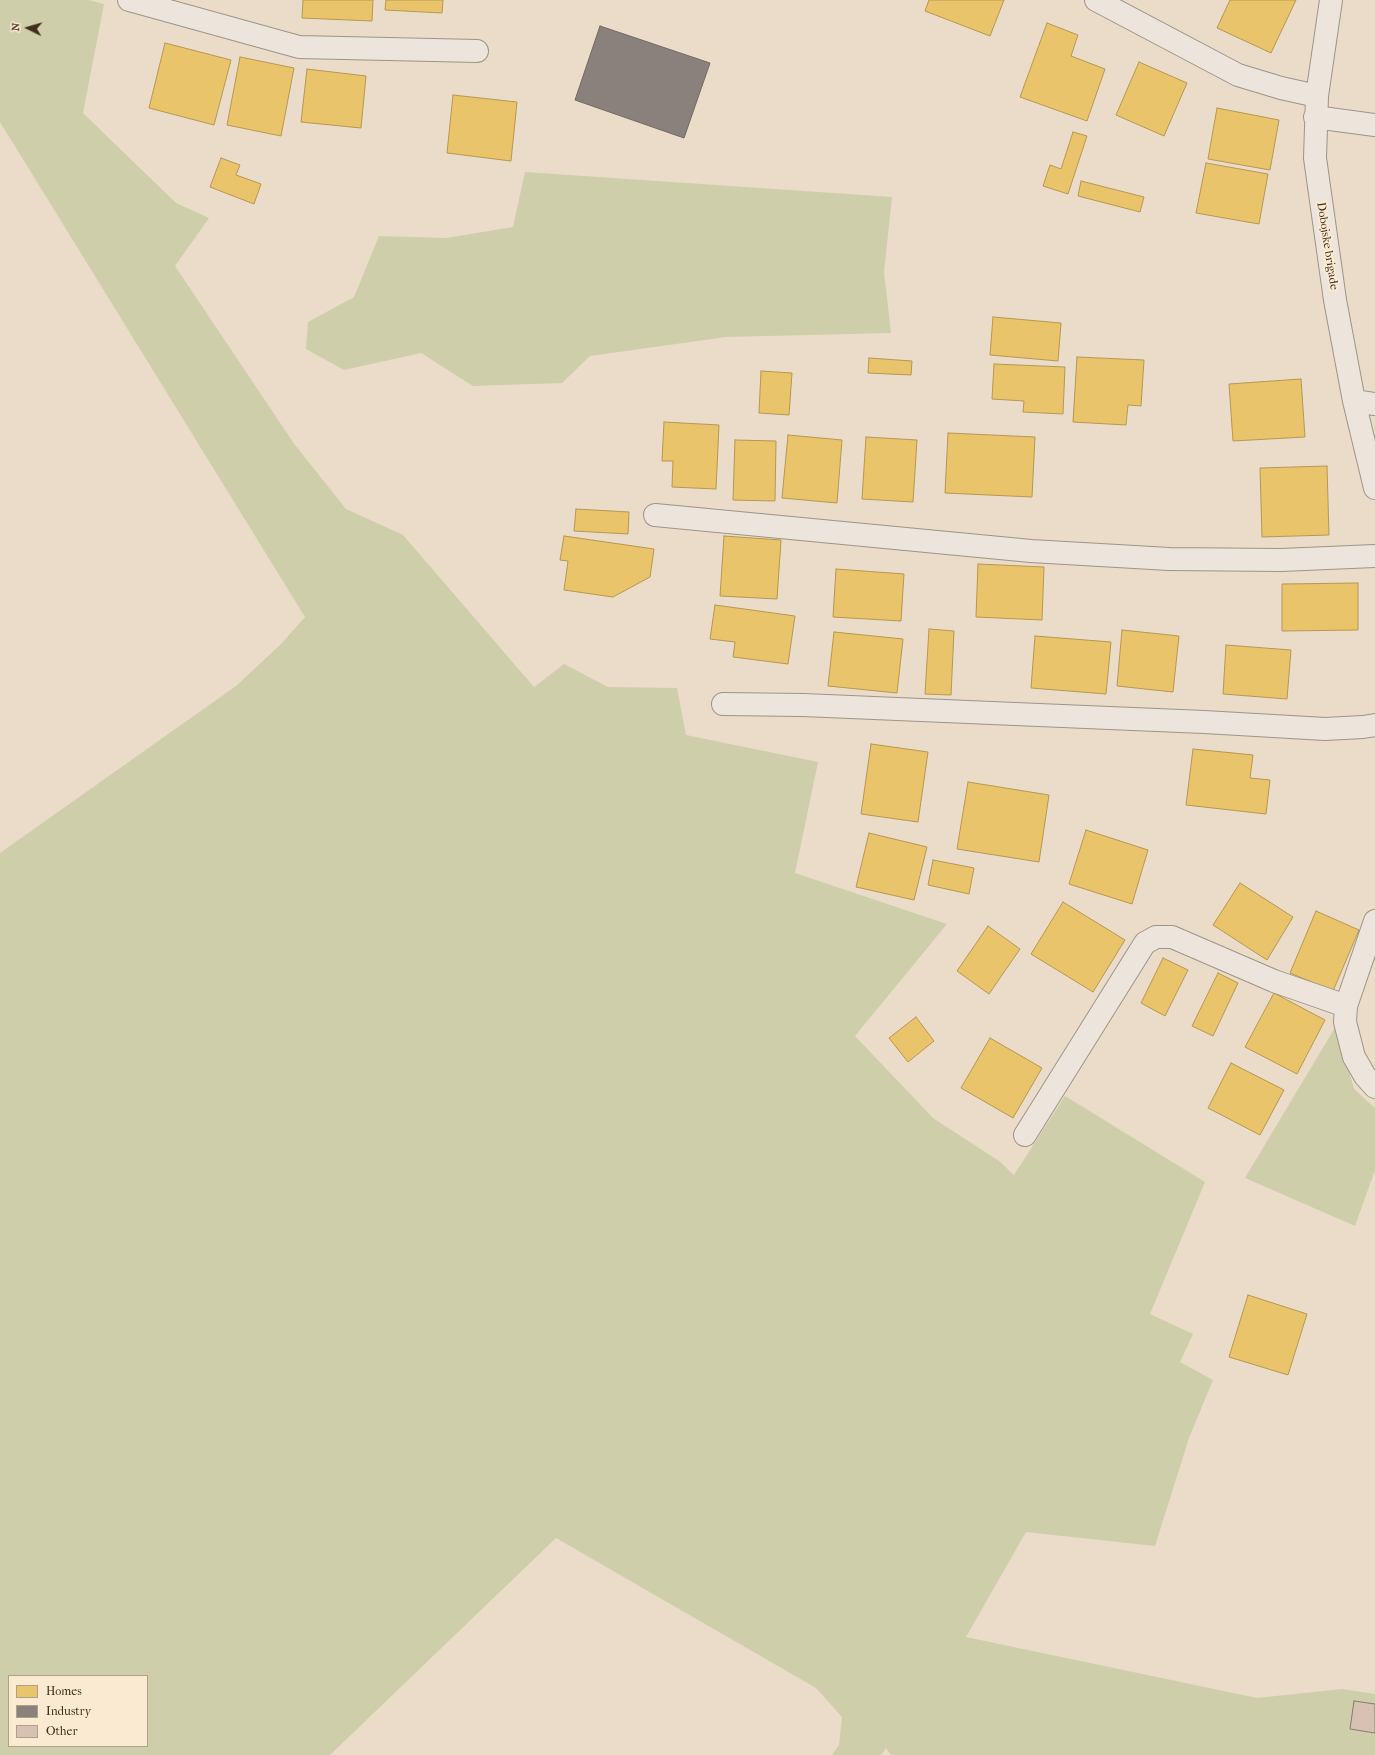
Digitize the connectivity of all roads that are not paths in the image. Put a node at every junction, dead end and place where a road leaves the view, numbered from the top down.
1 (129, 0) edge
2 (1096, 0) edge
3 (1331, 0) edge
4 (477, 51) dead end
5 (1317, 96) junction
6 (1315, 118) junction
7 (1375, 125) edge
8 (1354, 401) junction
9 (1375, 404) edge
10 (1375, 488) edge
11 (655, 515) dead end
12 (1375, 556) edge
13 (723, 704) dead end
14 (1375, 725) edge
15 (1375, 921) edge
16 (1346, 1006) junction
17 (1375, 1087) edge
18 (1025, 1135) dead end

1 - 4 street
2 - 5 street
3 - 5 street, Dobojske brigade
5 - 6 street, Dobojske brigade
6 - 7 street
6 - 8 street, Dobojske brigade
8 - 9 street
8 - 10 street, Dobojske brigade
11 - 12 street
13 - 14 street
15 - 16 street
16 - 17 street
16 - 18 street

